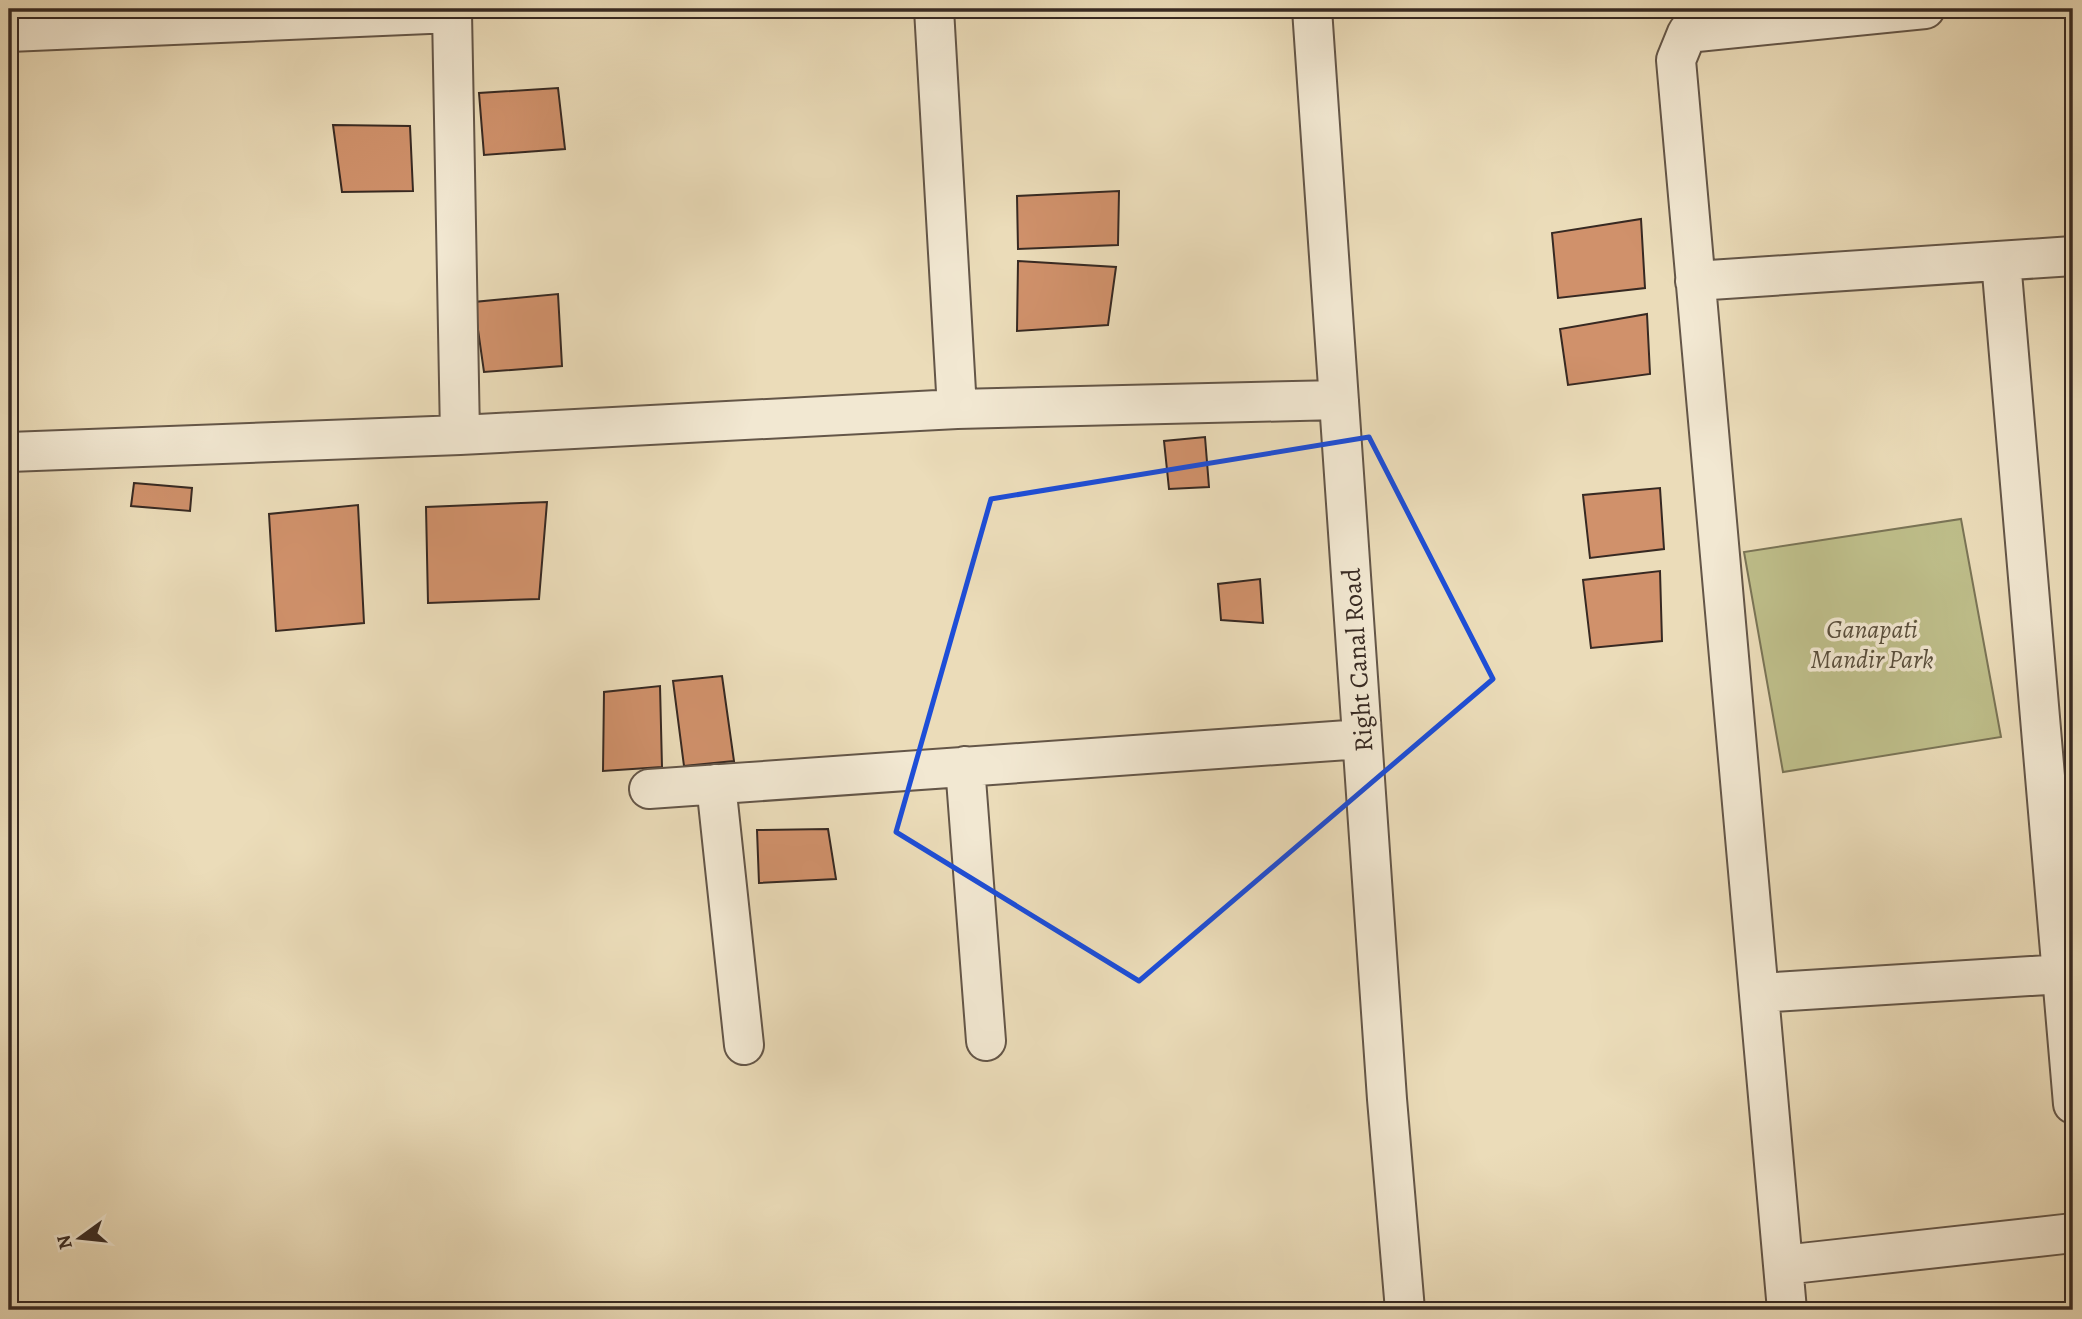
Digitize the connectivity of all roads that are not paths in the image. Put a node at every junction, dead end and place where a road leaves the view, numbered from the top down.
1 (934, 9) edge
2 (1312, 9) edge
3 (1924, 9) edge
4 (9, 32) edge
5 (2073, 256) edge
6 (2001, 261) junction
7 (1695, 281) junction
8 (1339, 400) junction
9 (957, 410) junction
10 (460, 435) junction
11 (9, 452) edge
12 (1362, 739) junction
13 (965, 766) junction
14 (716, 784) junction
15 (649, 789) dead end
16 (2063, 974) junction
17 (1759, 993) junction
18 (986, 1041) dead end
19 (744, 1045) dead end
20 (2073, 1104) edge
21 (2073, 1233) edge
22 (1783, 1265) junction
23 (1405, 1310) edge
24 (1787, 1310) edge

1 - 9 street
2 - 8 street, Right Canal Road
3 - 7 street
4 - 10 street
5 - 6 street
6 - 7 street
6 - 16 street
7 - 17 street
8 - 9 street
8 - 12 street, Right Canal Road
9 - 10 street
10 - 11 street
12 - 13 street
12 - 23 street, Right Canal Road
13 - 14 street
13 - 18 street
14 - 15 street
14 - 19 street
16 - 17 street
16 - 20 street
17 - 22 street
21 - 22 street
22 - 24 street

